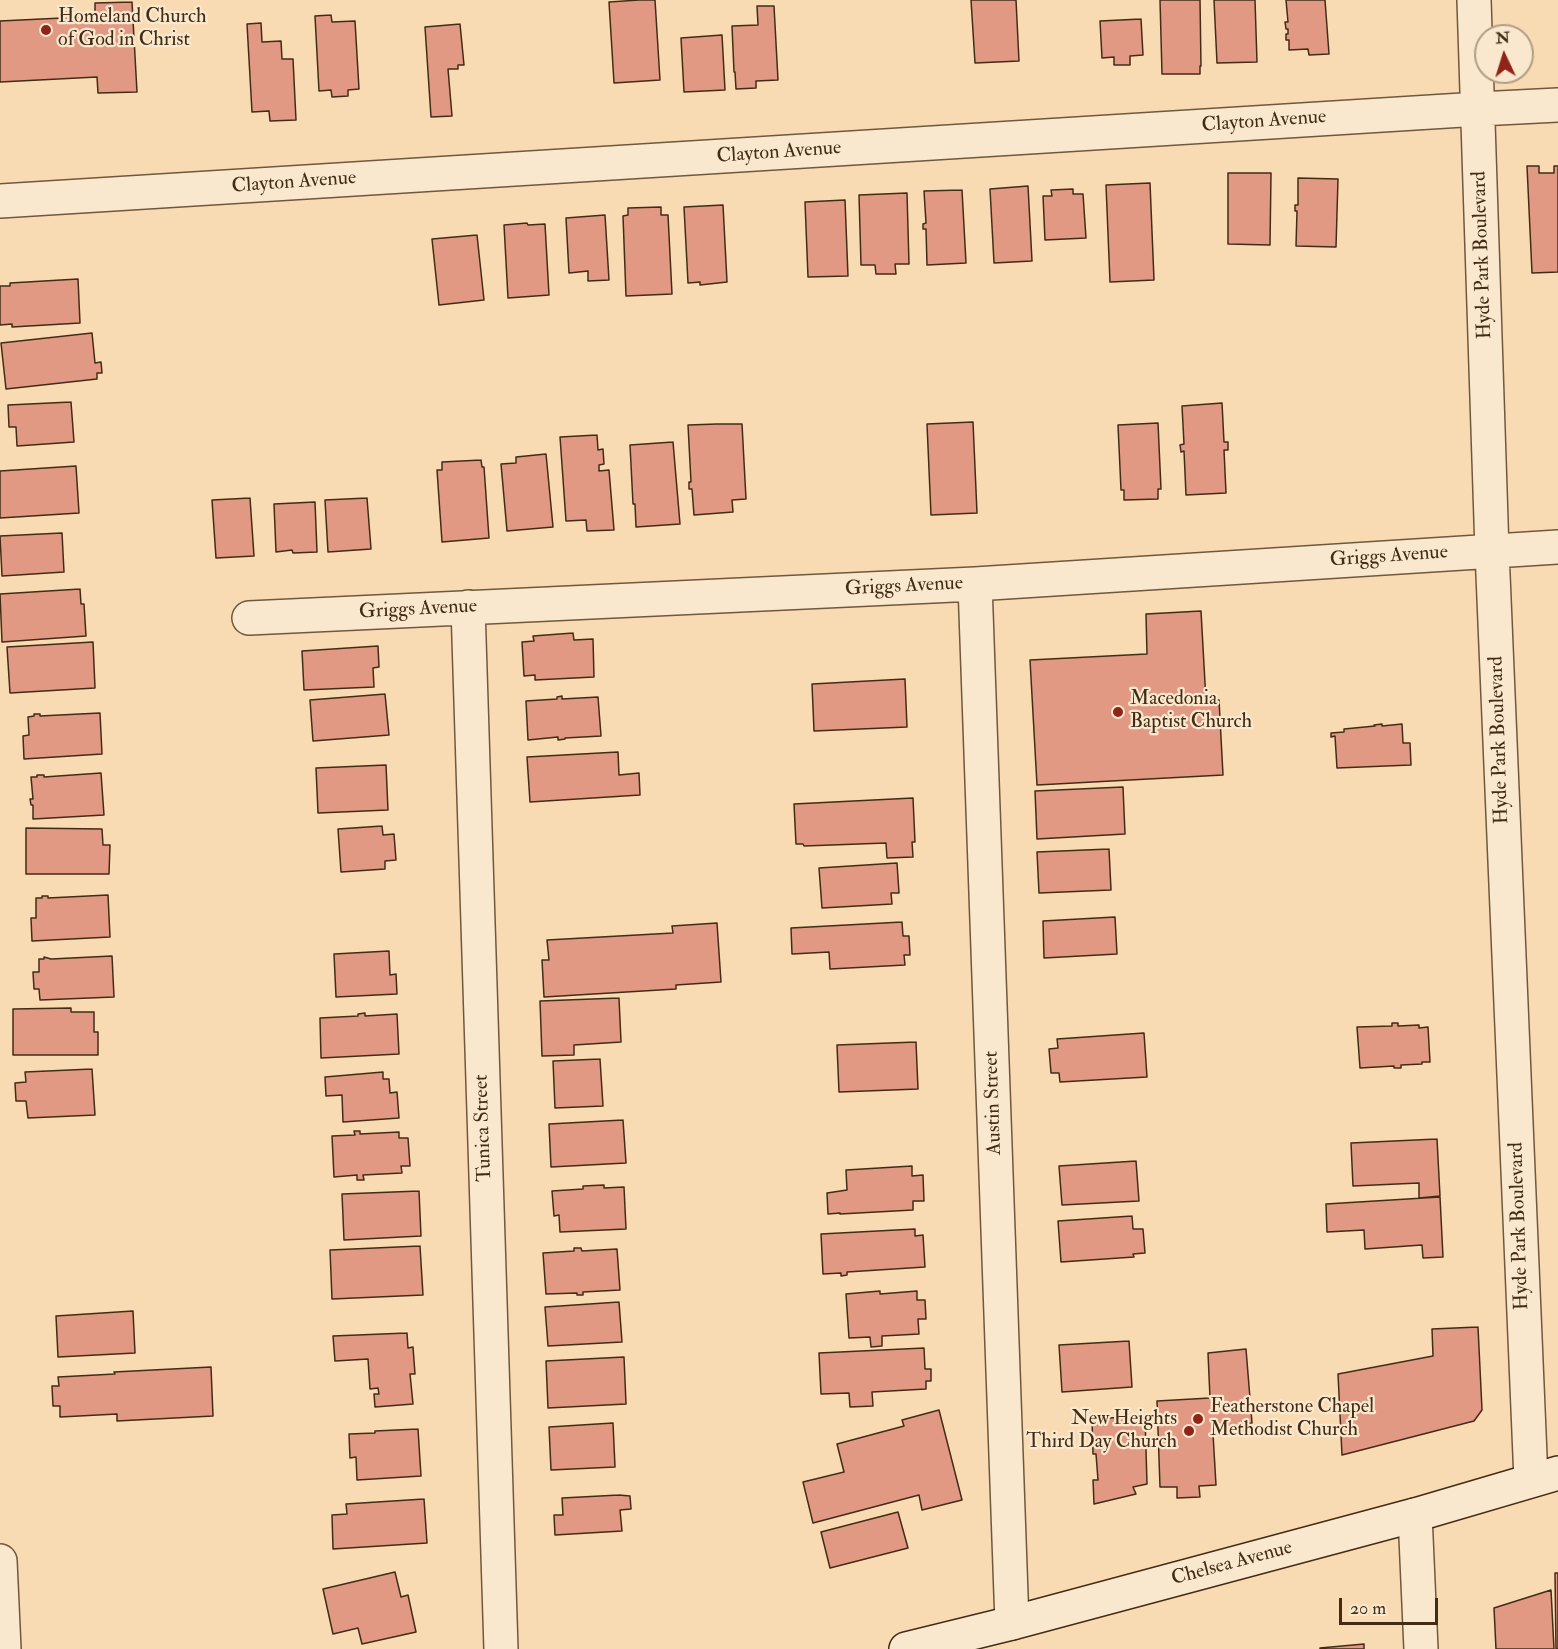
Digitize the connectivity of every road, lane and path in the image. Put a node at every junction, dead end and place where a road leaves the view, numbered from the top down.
1 (1474, 0) edge
2 (1558, 105) edge
3 (1479, 109) junction
4 (0, 201) edge
5 (1558, 547) edge
6 (1492, 551) junction
7 (975, 584) junction
8 (468, 608) junction
9 (249, 618) dead end
10 (1544, 1477) edge
11 (1415, 1515) junction
12 (0, 1561) edge
13 (1012, 1623) junction
14 (967, 1641) edge
15 (4, 1649) edge
16 (501, 1649) edge
17 (906, 1649) edge
18 (1421, 1649) edge

1 - 3 street, Hyde Park Boulevard
2 - 3 street, Clayton Avenue
3 - 4 street, Clayton Avenue
3 - 6 street, Hyde Park Boulevard
5 - 6 street, Griggs Avenue
6 - 7 street, Griggs Avenue
6 - 10 street, Hyde Park Boulevard
7 - 8 street, Griggs Avenue
7 - 13 street, Austin Street
8 - 9 street, Griggs Avenue
8 - 16 street, Tunica Street
10 - 11 street, Chelsea Avenue
11 - 13 street, Chelsea Avenue
11 - 18 street
12 - 15 street
13 - 14 street, Chelsea Avenue
14 - 17 street, Chelsea Avenue

